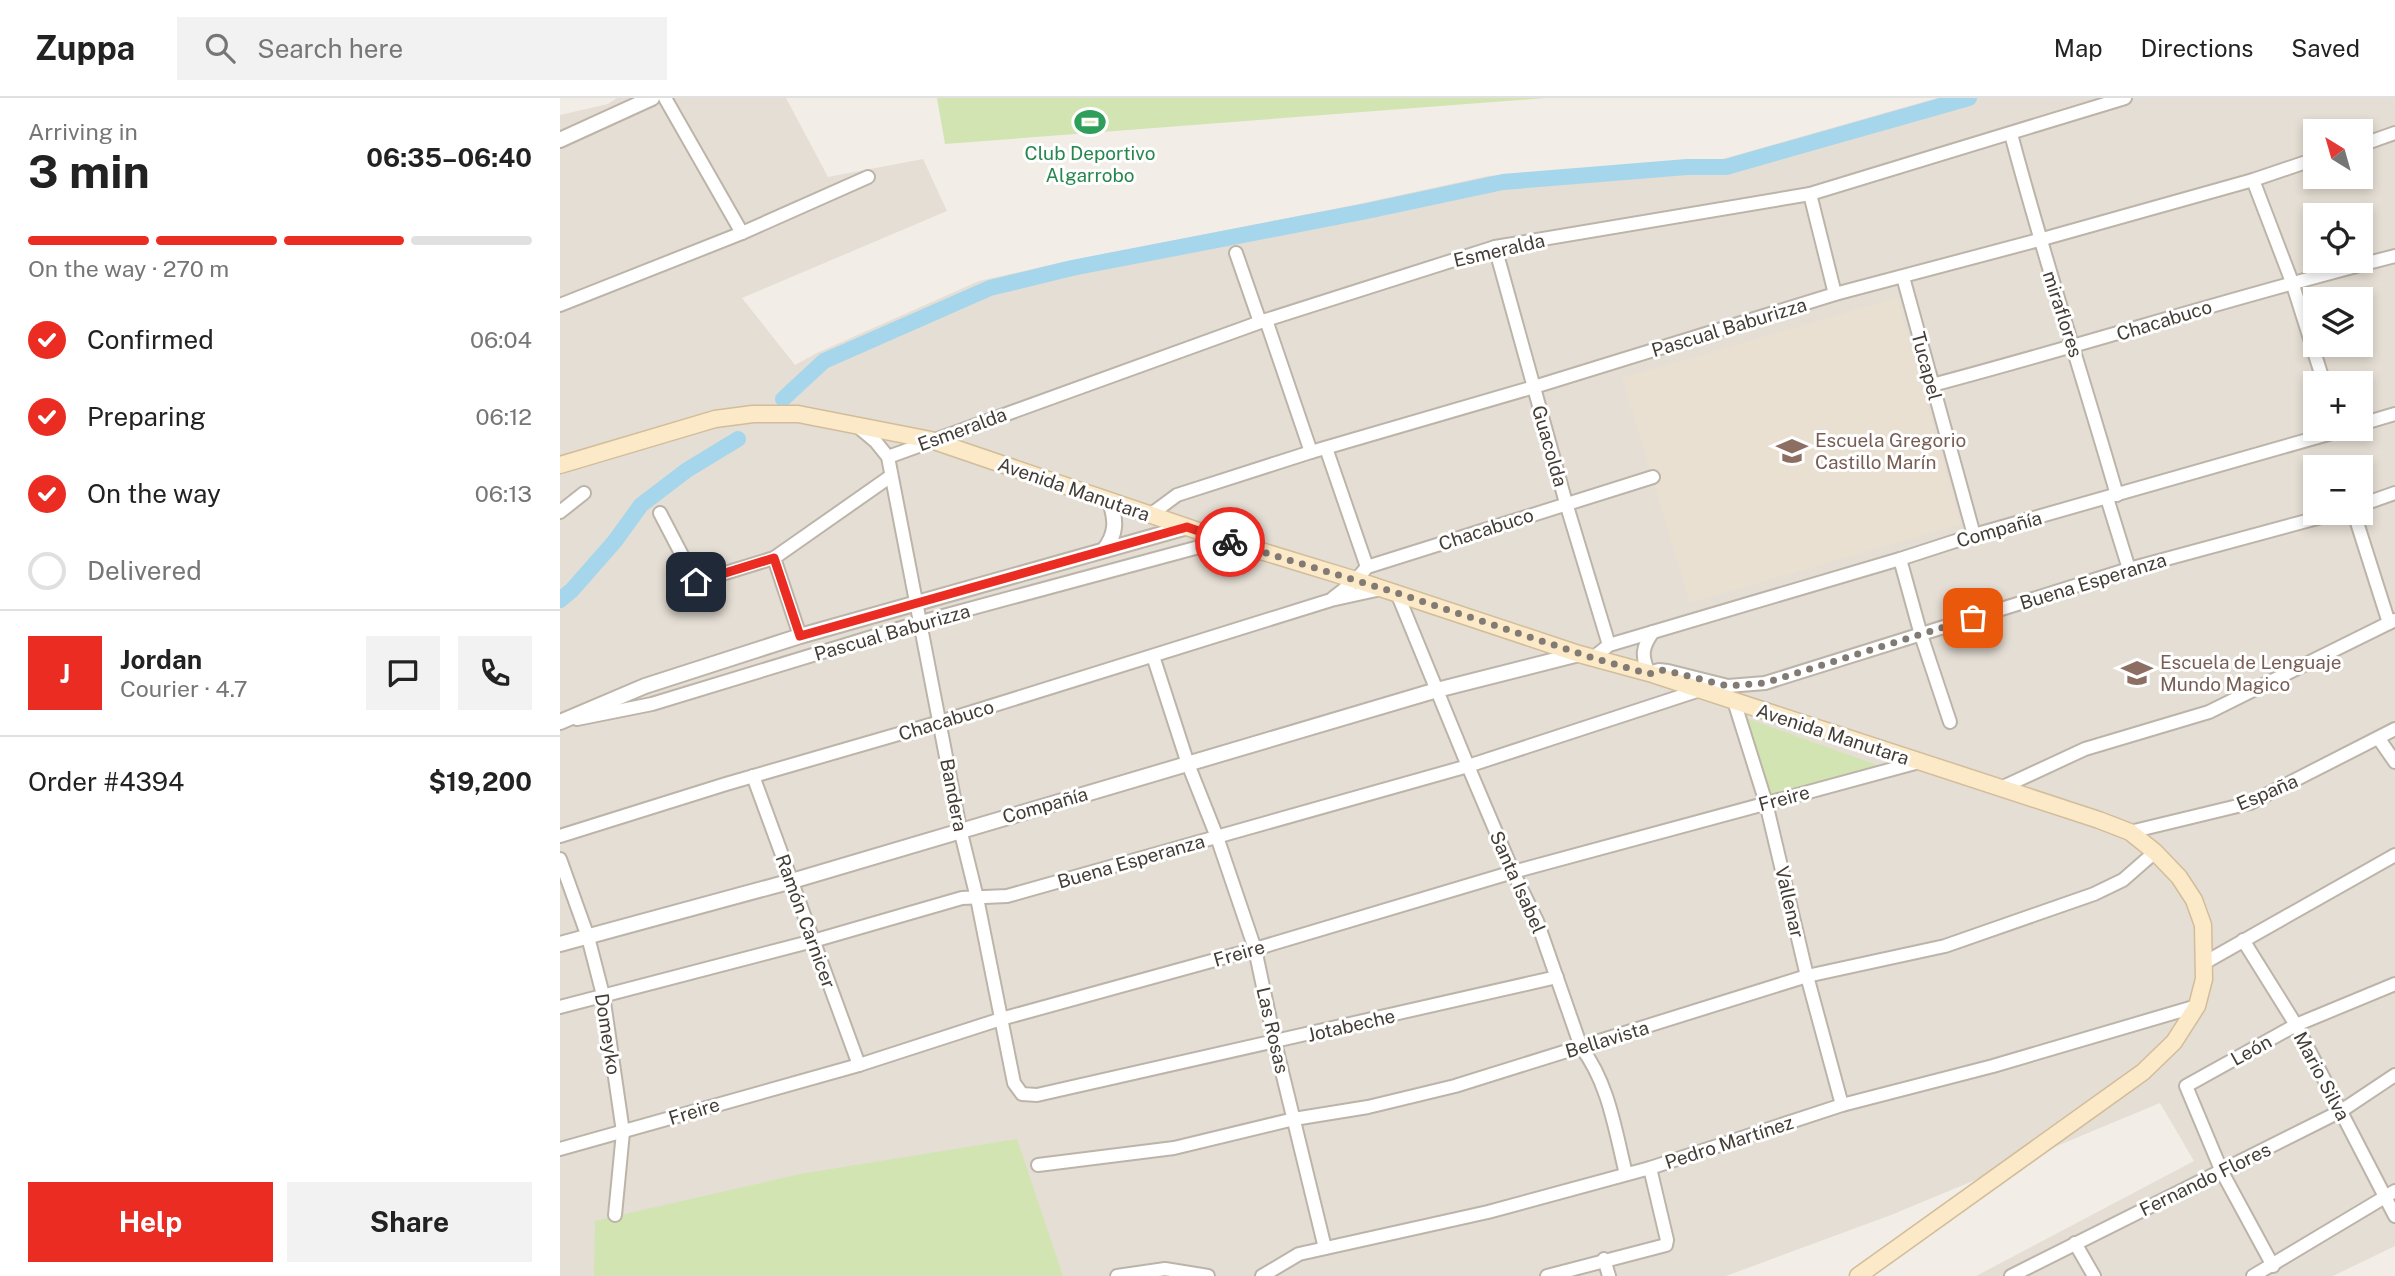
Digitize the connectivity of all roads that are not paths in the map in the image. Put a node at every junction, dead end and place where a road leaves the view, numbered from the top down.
1 (652, 98) edge
2 (665, 98) edge
3 (2125, 98) edge
4 (2395, 133) edge
5 (2011, 134) junction
6 (560, 140) edge
7 (2373, 141) edge
8 (2303, 163) edge
9 (868, 177) dead end
10 (2253, 180) junction
11 (1810, 194) junction
12 (742, 233) junction
13 (2039, 240) junction
14 (1495, 247) junction
15 (1236, 253) dead end
16 (2395, 256) edge
17 (1903, 278) junction
18 (2292, 282) junction
19 (1835, 295) junction
20 (560, 305) edge
21 (1263, 321) junction
22 (2074, 347) junction
23 (2320, 371) edge
24 (1932, 385) junction
25 (1534, 387) junction
26 (2395, 414) edge
27 (2373, 420) edge
28 (854, 424) junction
29 (931, 440) junction
30 (2303, 440) edge
31 (1326, 447) junction
32 (1311, 452) junction
33 (888, 457) junction
34 (560, 465) edge
35 (891, 476) junction
36 (1653, 477) dead end
37 (584, 493) dead end
38 (2395, 493) edge
39 (2112, 496) junction
40 (1110, 501) junction
41 (2373, 501) edge
42 (1566, 503) junction
43 (560, 512) edge
44 (660, 513) dead end
45 (1150, 514) junction
46 (2303, 522) edge
47 (2358, 525) edge
48 (1187, 527) junction
49 (1974, 535) junction
50 (1225, 540) junction
51 (1104, 550) junction
52 (774, 558) junction
53 (1900, 559) junction
54 (2129, 569) junction
55 (1361, 573) junction
56 (1389, 591) junction
57 (1331, 600) junction
58 (916, 604) junction
59 (921, 622) junction
60 (2392, 622) edge
61 (1653, 632) junction
62 (1921, 635) junction
63 (800, 636) junction
64 (1539, 640) junction
65 (1609, 645) junction
66 (1153, 656) junction
67 (1586, 656) junction
68 (1531, 666) junction
69 (1649, 674) junction
70 (1437, 690) junction
71 (1697, 691) junction
72 (1734, 701) junction
73 (560, 722) edge
74 (940, 722) junction
75 (1950, 722) dead end
76 (2395, 729) edge
77 (2379, 739) junction
78 (1919, 762) junction
79 (2395, 762) edge
80 (1188, 764) junction
81 (1468, 766) junction
82 (753, 776) junction
83 (2003, 787) junction
84 (1766, 803) junction
85 (960, 830) junction
86 (2130, 832) junction
87 (560, 836) edge
88 (1217, 837) junction
89 (2155, 852) junction
90 (2395, 855) edge
91 (560, 859) edge
92 (1513, 872) junction
93 (792, 881) junction
94 (977, 898) junction
95 (588, 937) junction
96 (2243, 940) junction
97 (813, 941) junction
98 (560, 944) edge
99 (1255, 949) junction
100 (2204, 963) junction
101 (1807, 976) junction
102 (1557, 977) junction
103 (2395, 984) edge
104 (603, 995) junction
105 (2197, 1006) junction
106 (560, 1007) edge
107 (1001, 1019) junction
108 (2296, 1025) junction
109 (1275, 1042) junction
110 (1581, 1047) junction
111 (859, 1065) junction
112 (2395, 1075) edge
113 (1022, 1094) joint
114 (1842, 1105) junction
115 (2341, 1111) junction
116 (1294, 1119) junction
117 (623, 1132) junction
118 (560, 1149) edge
119 (1038, 1165) dead end
120 (1650, 1168) junction
121 (2222, 1172) junction
122 (1626, 1174) junction
123 (2390, 1194) edge
124 (615, 1215) dead end
125 (2395, 1216) edge
126 (2075, 1242) junction
127 (1325, 1248) junction
128 (1604, 1259) junction
129 (2273, 1266) junction
130 (1117, 1276) edge
131 (1208, 1276) edge
132 (1262, 1276) edge
133 (1547, 1276) edge
134 (1609, 1276) edge
135 (1858, 1276) edge
136 (2011, 1276) edge
137 (2094, 1276) edge
138 (2253, 1276) edge

1 - 6 street
2 - 12 street
3 - 5 street, Esmeralda
4 - 7 street
5 - 11 street, Esmeralda
5 - 13 street, miraflores
8 - 10 street, Pascual Baburizza
9 - 12 street
10 - 13 street, Pascual Baburizza
10 - 18 street
11 - 14 street, Esmeralda
11 - 19 street
12 - 20 street
13 - 17 street, Pascual Baburizza
13 - 22 street, miraflores
14 - 21 street, Esmeralda
14 - 25 street, Guacolda
15 - 21 street
16 - 18 street, Chacabuco
17 - 19 street, Pascual Baburizza
17 - 24 street, Tucapel
18 - 22 street, Chacabuco
18 - 23 street
19 - 25 street, Pascual Baburizza
21 - 29 street, Esmeralda
21 - 32 street
22 - 24 street, Chacabuco
22 - 39 street, miraflores
24 - 49 street, Tucapel
25 - 31 street, Pascual Baburizza
25 - 42 street, Guacolda
26 - 27 street
28 - 29 main road, Avenida Manutara
28 - 33 street
28 - 34 main road, Avenida Manutara
29 - 33 street, Esmeralda
29 - 40 main road, Avenida Manutara
30 - 39 street, Compañía
31 - 32 street, Pascual Baburizza
31 - 55 street
32 - 45 street, Pascual Baburizza
33 - 35 street, Bandera
35 - 52 street
35 - 58 street, Bandera
36 - 42 street, Chacabuco
37 - 43 street
38 - 41 street
39 - 49 street, Compañía
39 - 54 street, miraflores
40 - 45 main road, Avenida Manutara
40 - 51 street
42 - 55 street, Chacabuco
42 - 65 street, Guacolda
44 - 52 street
45 - 48 main road, Avenida Manutara
46 - 54 street, Buena Esperanza
47 - 60 street
48 - 50 main road, Avenida Manutara
48 - 51 street, Pascual Baburizza
49 - 53 street, Compañía
50 - 55 main road, Avenida Manutara
50 - 59 street, Pascual Baburizza
51 - 58 street, Pascual Baburizza
52 - 63 street
53 - 61 street, Compañía
53 - 62 street
54 - 62 street, Buena Esperanza
55 - 56 main road, Avenida Manutara
55 - 57 street, Chacabuco
56 - 57 street, Chacabuco
56 - 64 main road, Avenida Manutara
56 - 70 street, Santa Isabel
57 - 66 street, Chacabuco
58 - 59 street, Bandera
58 - 63 street, Pascual Baburizza
59 - 73 street, Pascual Baburizza
59 - 74 street, Bandera
60 - 83 street
61 - 65 street, Compañía
61 - 69 street
62 - 69 street, Buena Esperanza
62 - 75 street
63 - 73 street, Pascual Baburizza
64 - 67 main road, Avenida Manutara
64 - 68 street
65 - 67 street, Compañía
66 - 74 street, Chacabuco
66 - 80 street, Las Rosas
67 - 68 street, Compañía
67 - 69 main road, Avenida Manutara
68 - 70 street, Compañía
69 - 71 main road, Avenida Manutara
70 - 80 street, Compañía
70 - 81 street, Santa Isabel
71 - 72 main road, Avenida Manutara
71 - 81 street, Buena Esperanza
72 - 78 main road, Avenida Manutara
72 - 84 street, Vallenar
74 - 82 street, Chacabuco
74 - 85 street, Bandera
76 - 77 street, España
77 - 79 street
77 - 86 street, España
78 - 83 main road, Avenida Manutara
78 - 84 street, Freire
80 - 85 street, Compañía
80 - 88 street, Las Rosas
81 - 88 street, Buena Esperanza
81 - 92 street, Santa Isabel
82 - 87 street, Chacabuco
82 - 93 street, Ramón Carnicer
83 - 86 main road, Avenida Manutara
84 - 92 street, Freire
84 - 101 street, Vallenar
85 - 93 street, Compañía
85 - 94 street, Bandera
86 - 89 main road, Avenida Manutara
88 - 94 street, Buena Esperanza
88 - 99 street, Las Rosas
89 - 100 main road, Avenida Manutara
89 - 101 street, Bellavista
90 - 96 street
91 - 95 street, Domeyko
92 - 99 street, Freire
92 - 102 street, Santa Isabel
93 - 95 street, Compañía
93 - 97 street, Ramón Carnicer
94 - 97 street, Buena Esperanza
94 - 107 street, Bandera
95 - 98 street, Compañía
95 - 104 street, Domeyko
96 - 100 street
96 - 108 street, Mario Silva
97 - 104 street, Buena Esperanza
97 - 111 street, Ramón Carnicer
99 - 107 street, Freire
99 - 109 street, Las Rosas
100 - 105 main road, Avenida Manutara
101 - 110 street, Bellavista
101 - 114 street, Vallenar
102 - 109 street, Jotabeche
102 - 110 street, Santa Isabel
103 - 108 street, León
104 - 106 street, Buena Esperanza
104 - 117 street, Domeyko
105 - 114 street, Pedro Martínez
105 - 135 main road, Avenida Manutara
107 - 111 street, Freire
107 - 113 street, Bandera
108 - 115 street, Mario Silva
108 - 121 street, León
109 - 113 street, Jotabeche
109 - 116 street, Las Rosas
110 - 116 street, Bellavista
110 - 122 street, Santa Isabel
111 - 117 street, Freire
112 - 115 street, Fernando Flores
114 - 120 street, Pedro Martínez
115 - 121 street, Fernando Flores
115 - 123 street, Mario Silva
116 - 119 street, Bellavista
116 - 127 street, Las Rosas
117 - 118 street, Freire
117 - 124 street, Domeyko
120 - 122 street, Pedro Martínez
120 - 128 street
121 - 126 street, Fernando Flores
121 - 129 street
122 - 127 street, Pedro Martínez
123 - 125 street, Mario Silva
123 - 129 street
126 - 136 street, Fernando Flores
126 - 137 street
127 - 132 street, Pedro Martínez
128 - 133 street
128 - 134 street
129 - 138 street
130 - 131 street

